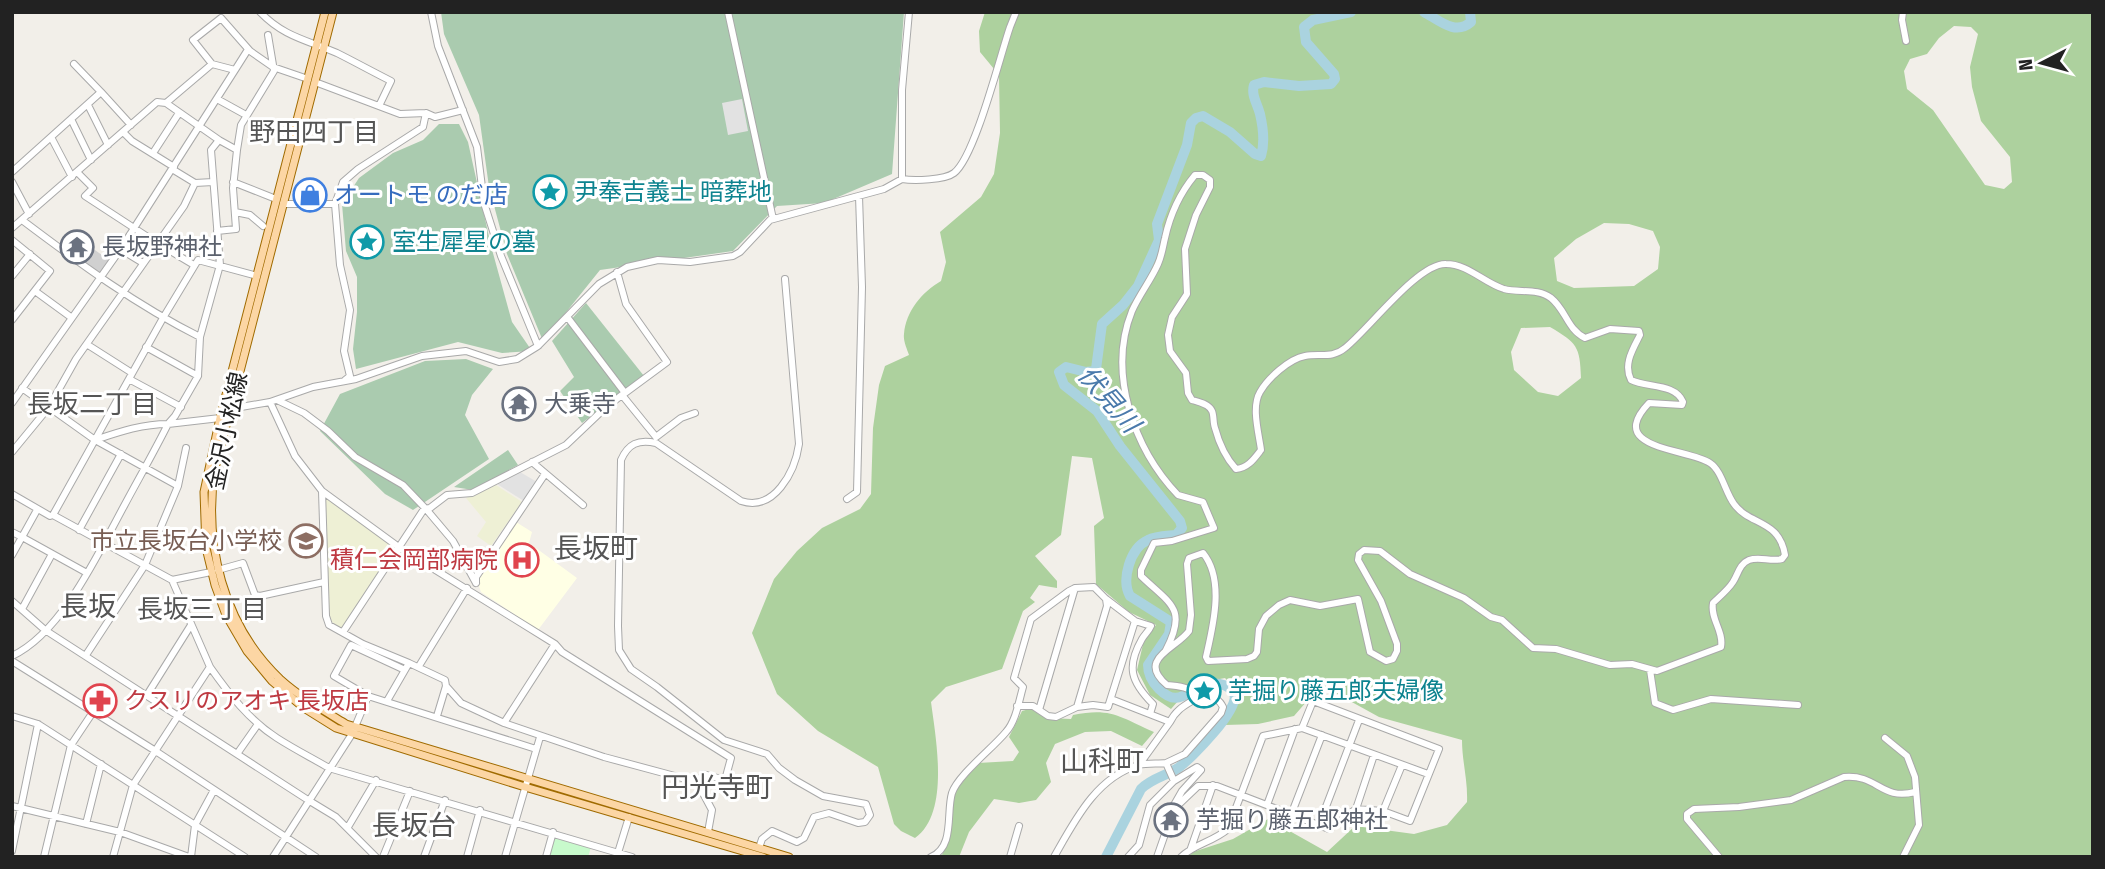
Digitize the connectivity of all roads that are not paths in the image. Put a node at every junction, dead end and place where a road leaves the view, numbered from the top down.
1 (260, 12) edge
2 (325, 12) edge
3 (333, 12) edge
4 (431, 12) edge
5 (728, 12) edge
6 (909, 12) edge
7 (1016, 12) edge
8 (1903, 12) edge
9 (219, 15) edge
10 (268, 34) dead end
11 (1906, 41) dead end
12 (320, 47) junction
13 (250, 51) junction
14 (74, 64) dead end
15 (212, 64) junction
16 (272, 66) junction
17 (235, 70) junction
18 (311, 80) junction
19 (102, 92) junction
20 (217, 99) junction
21 (166, 103) junction
22 (88, 104) junction
23 (379, 106) junction
24 (463, 110) junction
25 (179, 113) junction
26 (426, 113) junction
27 (246, 115) junction
28 (71, 119) junction
29 (131, 125) junction
30 (200, 127) junction
31 (123, 132) junction
32 (51, 137) junction
33 (219, 140) junction
34 (108, 145) junction
35 (237, 150) junction
36 (153, 153) junction
37 (92, 160) junction
38 (173, 168) junction
39 (12, 172) edge
40 (75, 175) junction
41 (902, 179) junction
42 (12, 182) edge
43 (213, 182) junction
44 (233, 182) junction
45 (195, 183) junction
46 (859, 196) junction
47 (280, 201) junction
48 (335, 204) junction
49 (235, 212) junction
50 (29, 214) junction
51 (774, 219) junction
52 (22, 220) junction
53 (263, 226) dead end
54 (12, 228) edge
55 (134, 228) junction
56 (217, 232) junction
57 (12, 240) edge
58 (157, 243) junction
59 (120, 249) junction
60 (30, 254) junction
61 (143, 263) junction
62 (194, 265) junction
63 (220, 265) junction
64 (617, 272) junction
65 (12, 276) edge
66 (257, 276) junction
67 (100, 278) junction
68 (785, 279) dead end
69 (35, 291) junction
70 (121, 292) junction
71 (72, 318) junction
72 (163, 318) junction
73 (568, 318) junction
74 (12, 320) edge
75 (200, 337) junction
76 (88, 345) junction
77 (538, 346) junction
78 (146, 347) junction
79 (130, 376) junction
80 (198, 376) junction
81 (344, 382) junction
82 (12, 387) edge
83 (21, 390) junction
84 (624, 394) junction
85 (273, 401) junction
86 (12, 403) edge
87 (49, 407) junction
88 (181, 407) junction
89 (228, 412) junction
90 (695, 413) dead end
91 (220, 418) junction
92 (168, 424) junction
93 (94, 440) junction
94 (186, 447) dead end
95 (12, 453) edge
96 (121, 454) junction
97 (532, 462) junction
98 (145, 468) junction
99 (545, 474) junction
100 (178, 486) junction
101 (322, 491) junction
102 (12, 494) edge
103 (847, 499) dead end
104 (583, 505) dead end
105 (426, 509) junction
106 (37, 510) junction
107 (53, 515) junction
108 (79, 530) junction
109 (12, 531) edge
110 (22, 537) junction
111 (103, 543) junction
112 (400, 548) junction
113 (52, 554) junction
114 (12, 555) edge
115 (145, 565) junction
116 (215, 571) junction
117 (87, 573) junction
118 (172, 580) junction
119 (324, 582) junction
120 (476, 583) junction
121 (1075, 588) junction
122 (470, 589) junction
123 (1106, 599) junction
124 (12, 601) edge
125 (22, 609) junction
126 (1135, 621) junction
127 (191, 625) junction
128 (46, 630) junction
129 (343, 632) junction
130 (555, 645) junction
131 (1166, 650) junction
132 (86, 655) junction
133 (12, 659) edge
134 (409, 663) junction
135 (419, 666) junction
136 (210, 667) junction
137 (405, 670) junction
138 (1650, 670) junction
139 (446, 686) junction
140 (1200, 694) junction
141 (146, 695) junction
142 (368, 696) junction
143 (1111, 699) junction
144 (387, 701) junction
145 (1798, 705) dead end
146 (1017, 706) junction
147 (1077, 707) junction
148 (1039, 710) junction
149 (93, 712) junction
150 (1150, 714) junction
151 (178, 715) junction
152 (12, 716) edge
153 (437, 716) junction
154 (1359, 720) junction
155 (1170, 722) junction
156 (504, 723) junction
157 (38, 724) junction
158 (258, 724) junction
159 (1298, 728) junction
160 (353, 731) junction
161 (1322, 735) junction
162 (540, 737) junction
163 (1885, 738) dead end
164 (71, 745) junction
165 (1349, 745) junction
166 (536, 749) junction
167 (154, 750) junction
168 (237, 754) junction
169 (1374, 755) junction
170 (101, 764) junction
171 (1139, 765) junction
172 (1167, 765) junction
173 (1402, 765) junction
174 (329, 768) junction
175 (1428, 774) junction
176 (1174, 779) junction
177 (376, 780) junction
178 (526, 783) junction
179 (133, 785) junction
180 (700, 785) junction
181 (1213, 785) junction
182 (214, 790) junction
183 (411, 791) junction
184 (1915, 792) junction
185 (1241, 794) junction
186 (307, 800) junction
187 (445, 800) junction
188 (1267, 805) junction
189 (12, 806) edge
190 (1173, 807) junction
191 (21, 808) junction
192 (1356, 809) junction
193 (480, 810) junction
194 (1383, 811) junction
195 (55, 815) junction
196 (1291, 815) junction
197 (629, 817) junction
198 (515, 821) junction
199 (86, 824) junction
200 (195, 825) junction
201 (1319, 825) junction
202 (1019, 826) dead end
203 (348, 827) junction
204 (120, 832) junction
205 (553, 832) junction
206 (708, 832) junction
207 (286, 835) junction
208 (229, 846) junction
209 (759, 848) junction
210 (1191, 848) junction
211 (12, 851) edge
212 (618, 855) edge
213 (47, 856) edge
214 (113, 857) edge
215 (190, 857) edge
216 (227, 857) edge
217 (245, 857) edge
218 (273, 857) edge
219 (316, 857) edge
220 (376, 857) edge
221 (383, 857) edge
222 (424, 857) edge
223 (467, 857) edge
224 (505, 857) edge
225 (546, 857) edge
226 (632, 857) edge
227 (763, 857) edge
228 (789, 857) edge
229 (931, 857) edge
230 (1010, 857) edge
231 (1054, 857) edge
232 (1128, 857) edge
233 (1157, 857) edge
234 (1181, 857) edge
235 (1719, 857) edge
236 (1903, 857) edge

1 - 12 street
2 - 12 main road, 金沢小松線
3 - 12 main road, 金沢小松線
4 - 24 street
5 - 51 street
6 - 41 street
7 - 41 street
8 - 11 street
9 - 13 street
9 - 15 street
10 - 16 street
12 - 18 main road, 金沢小松線
12 - 23 street
13 - 16 street
13 - 17 street
14 - 19 street
15 - 17 street
15 - 21 street
16 - 18 street
16 - 27 street
17 - 20 street
18 - 23 street
18 - 47 main road, 金沢小松線
19 - 22 street
19 - 29 street
20 - 27 street
20 - 30 street
21 - 25 street
21 - 29 street
22 - 28 street
22 - 34 street
23 - 26 street
24 - 26 street
24 - 77 street
25 - 30 street
25 - 36 street
26 - 48 street
27 - 35 street
28 - 32 street
28 - 37 street
29 - 31 street
30 - 33 street
30 - 38 street
31 - 34 street
31 - 36 street
32 - 39 street
32 - 40 street
33 - 35 street
33 - 43 street
34 - 37 street
35 - 44 street
36 - 38 street
37 - 40 street
38 - 45 street
38 - 55 street
40 - 50 street
40 - 55 street
41 - 46 street
42 - 50 street
43 - 45 street
43 - 56 street
44 - 47 street
44 - 49 street
45 - 58 street
46 - 51 street
46 - 103 street
47 - 48 street
47 - 66 main road, 金沢小松線
47 - 89 main road, 金沢小松線
48 - 81 street
49 - 53 street
49 - 56 street
50 - 52 street
51 - 64 street
52 - 54 street
52 - 67 street
55 - 58 street
55 - 59 street
56 - 63 street
57 - 60 street
58 - 61 street
58 - 62 street
59 - 61 street
59 - 67 street
60 - 65 street
60 - 69 street
61 - 70 street
62 - 63 street
62 - 72 street
63 - 66 street
63 - 75 street
64 - 73 street
64 - 84 street
66 - 91 main road, 金沢小松線
67 - 70 street
67 - 71 street
68 - 209 street
69 - 71 street
69 - 74 street
70 - 72 street
70 - 76 street
71 - 83 street
72 - 75 street
72 - 78 street
73 - 77 street
73 - 84 street
75 - 80 street
76 - 79 street
76 - 87 street
77 - 81 street
78 - 79 street
78 - 80 street
79 - 88 street
79 - 93 street
80 - 88 street
81 - 85 street
82 - 83 street
83 - 86 street
83 - 87 street
84 - 90 street
84 - 97 street
85 - 89 street
85 - 101 street
85 - 105 street
87 - 93 street
87 - 95 street
88 - 92 street
89 - 91 street
89 - 116 main road, 金沢小松線
91 - 92 street
91 - 116 main road, 金沢小松線
92 - 93 street
92 - 98 street
93 - 96 street
93 - 107 street
94 - 100 street
96 - 98 street
96 - 108 street
97 - 99 street
97 - 105 street
98 - 100 street
98 - 111 street
99 - 104 street
99 - 120 street
100 - 115 street
101 - 112 street
101 - 119 street
102 - 106 street
105 - 112 street
105 - 120 street
106 - 107 street
106 - 110 street
107 - 108 street
108 - 111 street
109 - 110 street
110 - 113 street
110 - 114 street
111 - 115 street
111 - 117 street
112 - 122 street
112 - 129 street
113 - 117 street
113 - 125 street
115 - 118 street
115 - 132 street
116 - 118 street
116 - 119 street
116 - 160 main road, 金沢小松線
117 - 128 street
118 - 127 street
119 - 129 street
120 - 122 street
121 - 123 street
121 - 146 street
121 - 148 street
122 - 130 street
122 - 135 street
123 - 126 street
123 - 147 street
124 - 125 street
125 - 128 street
126 - 143 street
126 - 150 street
127 - 136 street
127 - 141 street
128 - 132 street
128 - 133 street
129 - 134 street
130 - 156 street
130 - 180 street
131 - 138 street
131 - 138 street
131 - 140 street
132 - 141 street
133 - 149 street
134 - 135 street
134 - 137 street
135 - 139 street
136 - 151 street
136 - 158 street
137 - 142 street
137 - 144 street
138 - 145 street
139 - 153 street
139 - 156 street
140 - 155 street
140 - 172 street
141 - 151 street
142 - 144 street
142 - 160 street
143 - 147 street
143 - 150 street
144 - 153 street
146 - 148 street
146 - 229 street
147 - 148 street
149 - 164 street
149 - 167 street
150 - 155 street
151 - 167 street
151 - 168 street
152 - 157 street
153 - 166 street
154 - 159 street
154 - 165 street
154 - 175 street
155 - 171 street
156 - 162 street
157 - 164 street
157 - 191 street
158 - 168 street
158 - 174 street
159 - 161 street
159 - 185 street
159 - 188 street
160 - 174 street
160 - 178 main road, 金沢小松線
161 - 165 street
161 - 196 street
162 - 166 street
162 - 180 street
163 - 184 street
164 - 170 street
164 - 195 street
165 - 169 street
165 - 201 street
166 - 178 street
167 - 179 street
167 - 182 street
168 - 186 street
169 - 173 street
169 - 192 street
170 - 179 street
170 - 199 street
171 - 172 street
171 - 231 street
172 - 176 street
173 - 175 street
173 - 194 street
174 - 177 street
174 - 186 street
175 - 194 street
176 - 190 street
176 - 232 street
177 - 183 street
177 - 203 street
178 - 197 main road, 金沢小松線
178 - 198 street
178 - 206 main road, 金沢小松線
179 - 200 street
179 - 204 street
180 - 206 street
181 - 185 street
181 - 190 street
181 - 210 street
182 - 200 street
182 - 207 street
183 - 187 street
183 - 221 street
184 - 235 street
184 - 236 street
185 - 188 street
185 - 210 street
186 - 203 street
186 - 207 street
187 - 193 street
187 - 222 street
188 - 196 street
189 - 191 street
190 - 233 street
191 - 195 street
191 - 211 street
192 - 194 street
192 - 201 street
193 - 198 street
193 - 223 street
195 - 199 street
195 - 213 street
196 - 201 street
197 - 212 street
197 - 227 main road, 金沢小松線
198 - 205 street
198 - 224 street
199 - 204 street
200 - 208 street
200 - 215 street
202 - 230 street
203 - 220 street
204 - 214 street
204 - 215 street
205 - 212 street
205 - 225 street
206 - 209 main road, 金沢小松線
207 - 218 street
207 - 219 street
208 - 216 street
208 - 217 street
209 - 228 main road, 金沢小松線
210 - 234 street
212 - 226 street

